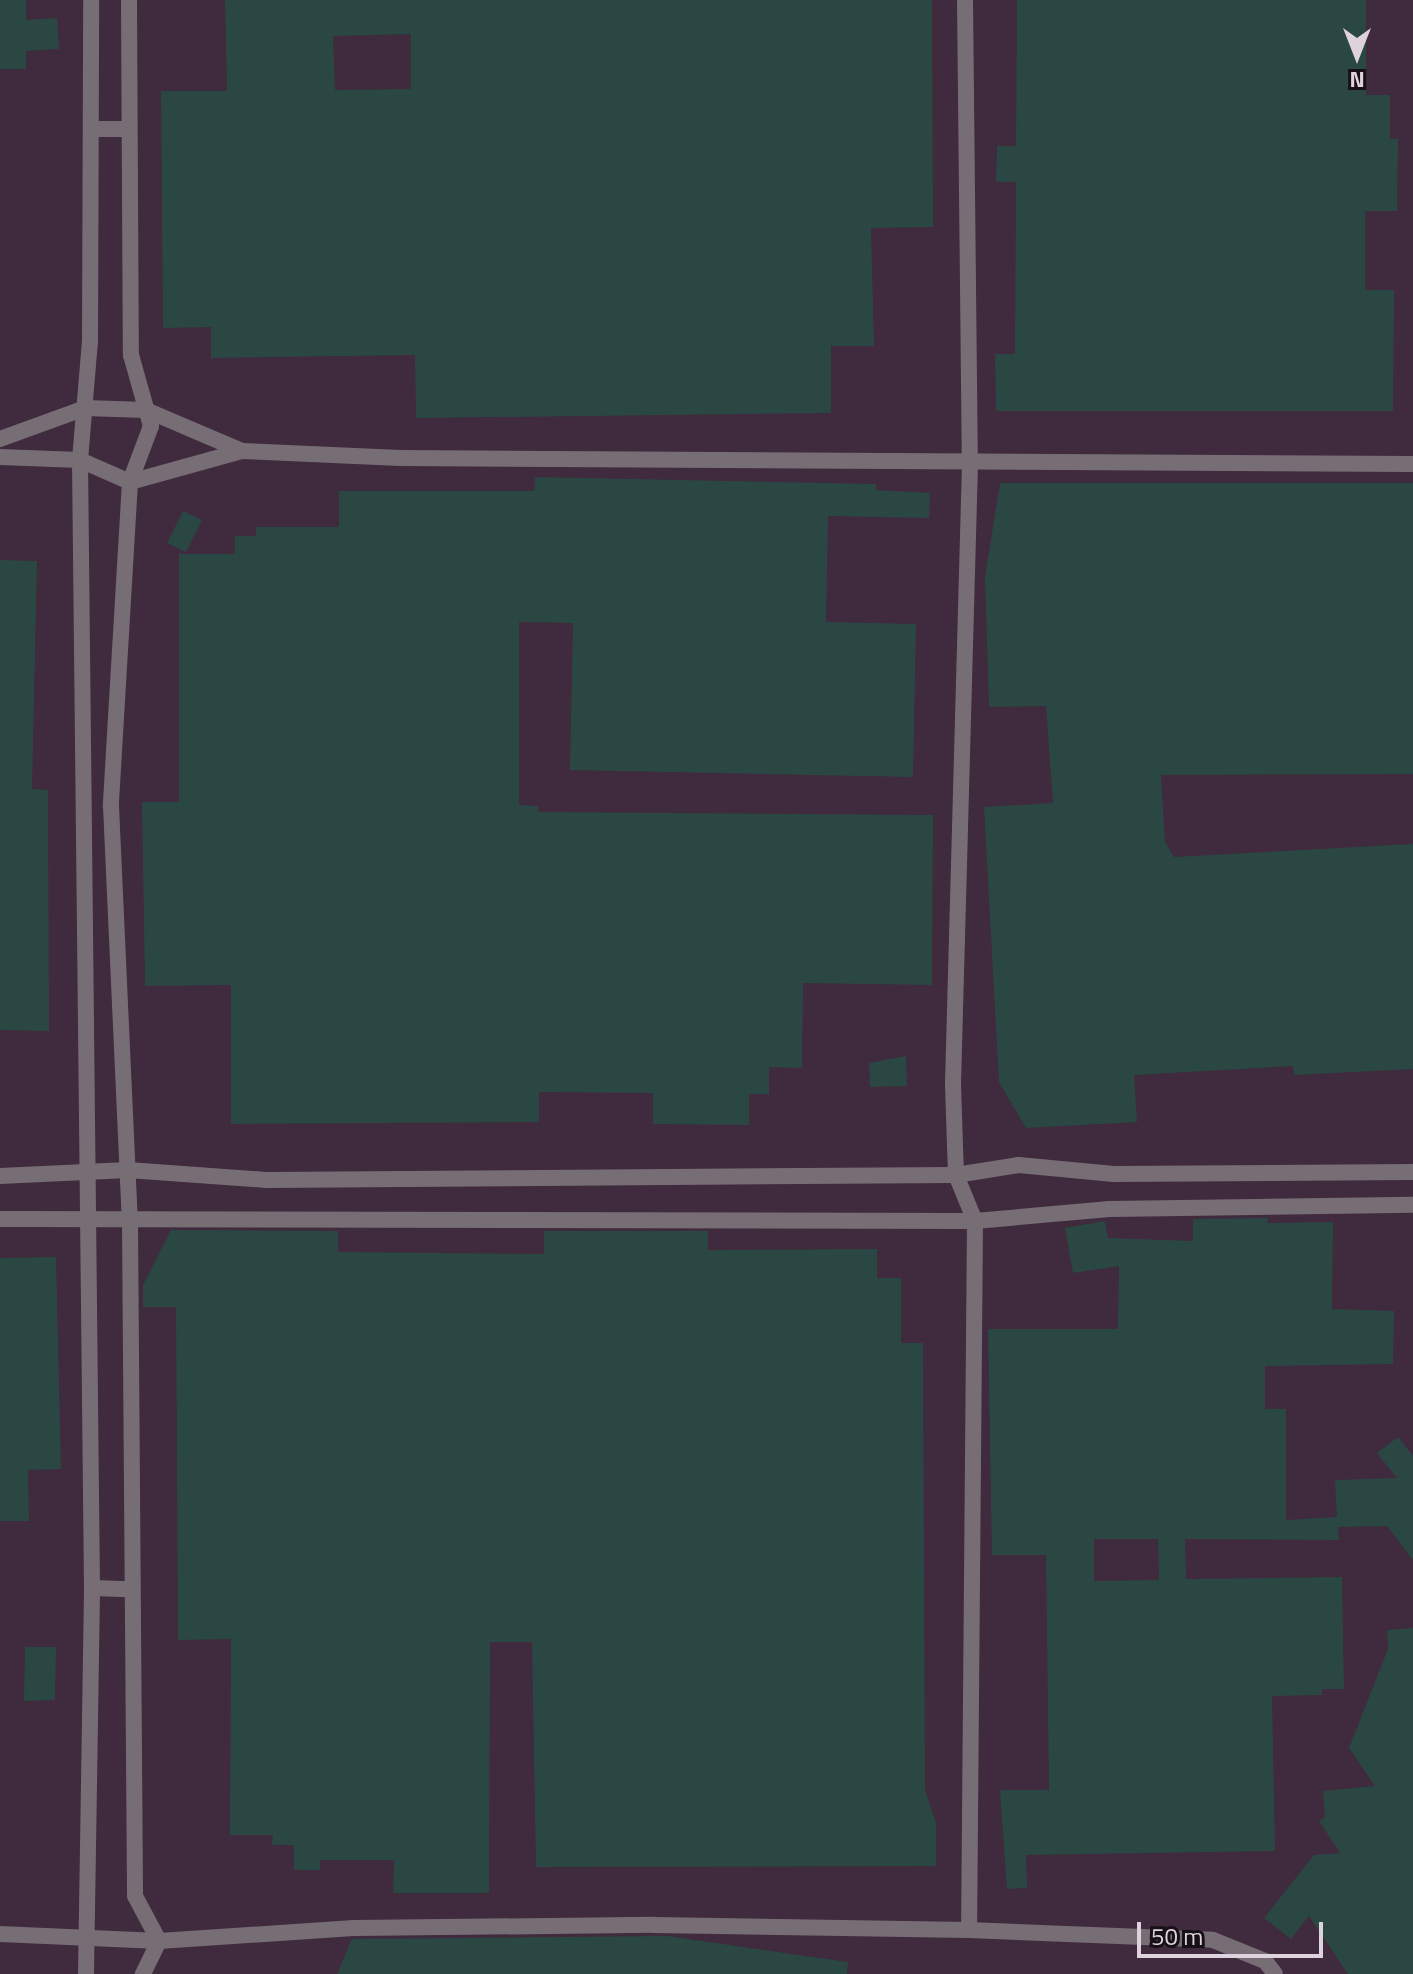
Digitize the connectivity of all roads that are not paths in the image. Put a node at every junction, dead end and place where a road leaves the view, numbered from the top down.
1 (91, 0) edge
2 (129, 0) edge
3 (965, 0) edge
4 (91, 129) junction
5 (129, 129) junction
6 (85, 408) junction
7 (146, 410) junction
8 (0, 439) edge
9 (242, 451) junction
10 (0, 457) edge
11 (80, 460) junction
12 (970, 463) junction
13 (1413, 464) edge
14 (130, 482) junction
15 (128, 1170) junction
16 (87, 1171) junction
17 (1413, 1172) edge
18 (956, 1175) junction
19 (0, 1176) edge
20 (1413, 1205) edge
21 (0, 1219) edge
22 (85, 1221) junction
23 (975, 1221) junction
24 (130, 1223) junction
25 (92, 1588) junction
26 (129, 1589) junction
27 (969, 1930) junction
28 (0, 1934) edge
29 (85, 1935) junction
30 (159, 1941) junction
31 (86, 1974) edge
32 (143, 1974) edge
33 (1275, 1974) edge

1 - 4 street
2 - 5 street
3 - 12 street
4 - 5 street
4 - 6 street
5 - 7 street
6 - 7 street
6 - 8 street
6 - 11 street
7 - 9 street
7 - 14 street
9 - 12 street
9 - 14 street
10 - 11 street
11 - 14 street
11 - 16 street
12 - 13 street
12 - 18 street
14 - 15 street
15 - 16 street
15 - 18 street
15 - 24 street
16 - 19 street
16 - 22 street
17 - 18 street
18 - 23 street
20 - 23 street
21 - 22 street
22 - 24 street
22 - 25 street
23 - 24 street
23 - 27 street
24 - 26 street
25 - 26 street
25 - 29 street
26 - 30 street
27 - 30 street
27 - 33 street
28 - 29 street
29 - 30 street
29 - 31 street
30 - 32 street

